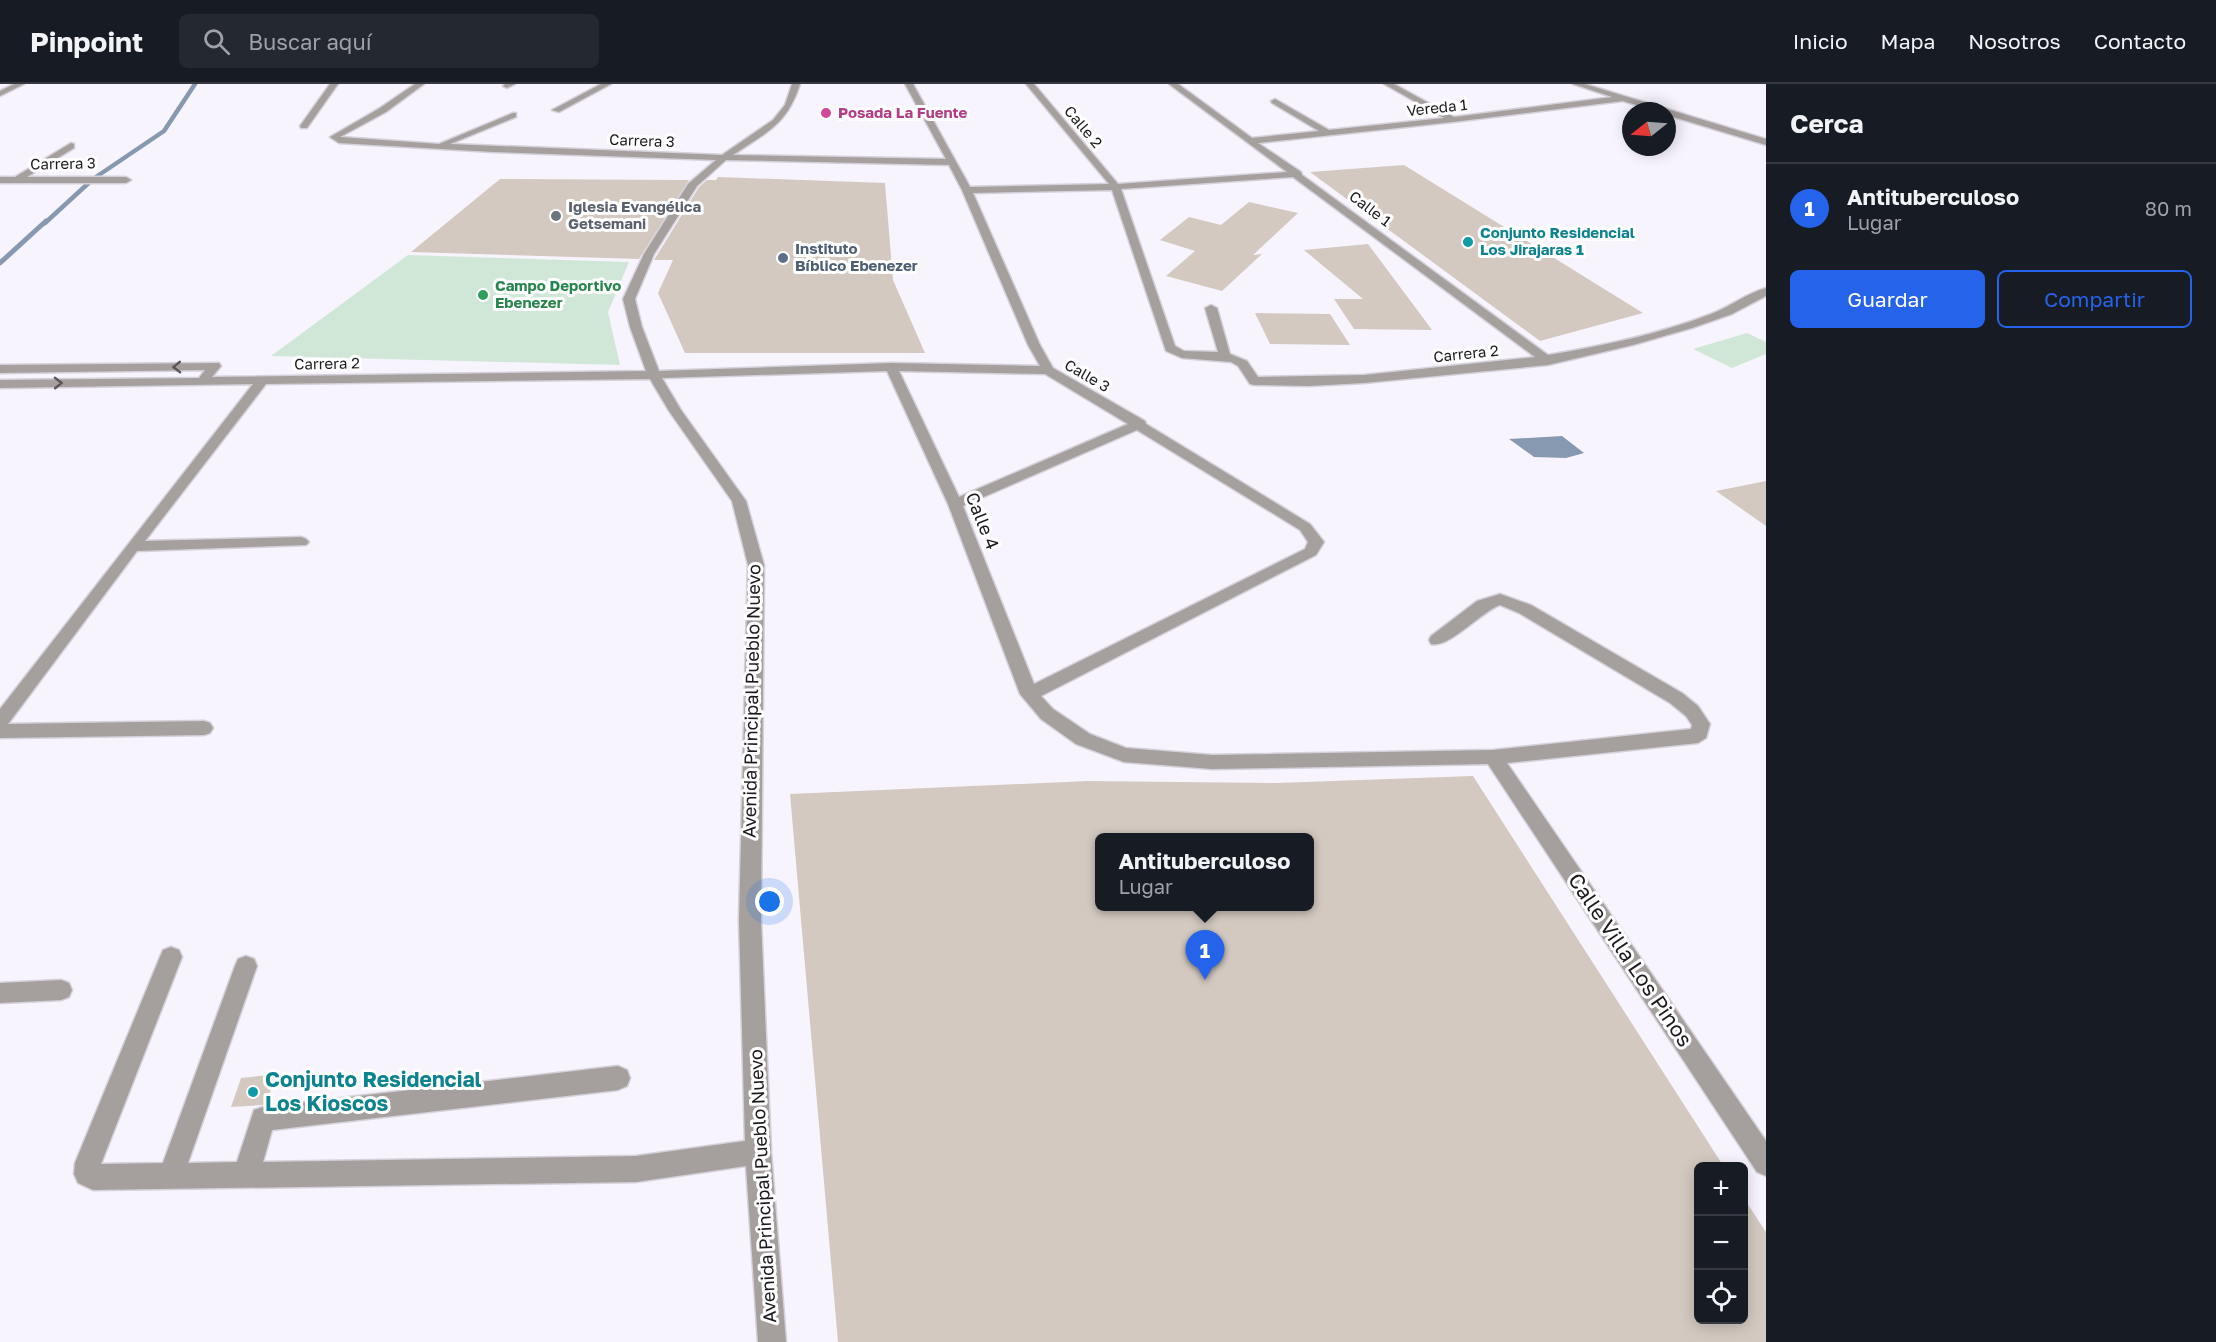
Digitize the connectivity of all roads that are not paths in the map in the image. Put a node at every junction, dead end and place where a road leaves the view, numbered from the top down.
1 (20, 84) edge
2 (334, 84) edge
3 (420, 84) edge
4 (607, 84) edge
5 (796, 84) edge
6 (909, 84) edge
7 (1030, 84) edge
8 (1173, 84) edge
9 (1388, 84) edge
10 (1577, 84) edge
11 (0, 94) edge
12 (1625, 98) junction
13 (1275, 101) dead end
14 (1638, 102) edge
15 (556, 110) dead end
16 (1676, 114) edge
17 (513, 115) dead end
18 (1453, 120) junction
19 (304, 126) dead end
20 (1328, 133) junction
21 (1251, 141) junction
22 (1766, 142) edge
23 (72, 146) dead end
24 (436, 147) junction
25 (723, 158) junction
26 (952, 162) junction
27 (1298, 174) junction
28 (0, 180) edge
29 (16, 180) junction
30 (126, 180) dead end
31 (1116, 187) junction
32 (967, 190) junction
33 (1766, 291) edge
34 (1211, 308) dead end
35 (1225, 356) junction
36 (1548, 361) junction
37 (891, 367) junction
38 (0, 369) edge
39 (1048, 370) junction
40 (654, 375) junction
41 (262, 381) junction
42 (202, 382) junction
43 (0, 384) edge
44 (1140, 424) junction
45 (955, 504) junction
46 (301, 542) dead end
47 (133, 546) junction
48 (1437, 640) dead end
49 (1029, 694) junction
50 (0, 722) edge
51 (204, 728) dead end
52 (0, 731) edge
53 (1493, 757) junction
54 (171, 957) dead end
55 (246, 966) dead end
56 (61, 990) dead end
57 (0, 993) edge
58 (618, 1078) dead end
59 (758, 1152) junction
60 (1766, 1163) edge
61 (246, 1174) junction
62 (171, 1175) junction
63 (770, 1340) edge

1 - 11 street
2 - 19 street
3 - 24 street, Carrera 3
4 - 15 street
5 - 25 street, Avenida Principal Pueblo Nuevo
6 - 26 street, Calle 3
7 - 31 street, Calle 2
8 - 21 street, Calle 1
9 - 18 street
10 - 12 street
12 - 14 street
12 - 18 street, Vereda 1
13 - 20 street
16 - 22 street
17 - 24 street
18 - 20 street, Vereda 1
20 - 21 street, Vereda 1
21 - 27 street, Calle 1
23 - 29 street
24 - 25 street, Carrera 3
25 - 26 street, Carrera 3
25 - 40 street, Avenida Principal Pueblo Nuevo
26 - 32 street, Calle 3
27 - 31 street
27 - 36 street, Calle 1
28 - 29 street, Carrera 3
29 - 30 street, Carrera 3
31 - 32 street
31 - 35 street
32 - 39 street, Calle 3
33 - 36 street, Carrera 2
34 - 35 street
35 - 36 street, Carrera 2
37 - 39 street, Carrera 2
37 - 40 street, Carrera 2
37 - 45 street, Calle 4
42 -> 38 street
39 - 44 street, Calle 3
40 - 41 street, Carrera 2
40 - 59 street, Avenida Principal Pueblo Nuevo
41 - 42 street, Carrera 2
41 - 47 street
43 -> 42 street, Carrera 2
44 - 45 street
44 - 49 street, Calle 3
45 - 49 street, Calle 4
46 - 47 street
47 - 50 street
48 - 53 street
49 - 53 street
51 - 52 street
53 - 60 street, Calle Villa Los Pinos
54 - 62 street
55 - 62 street
56 - 57 street
58 - 61 street
59 - 61 street
59 - 63 street, Avenida Principal Pueblo Nuevo
61 - 62 street

